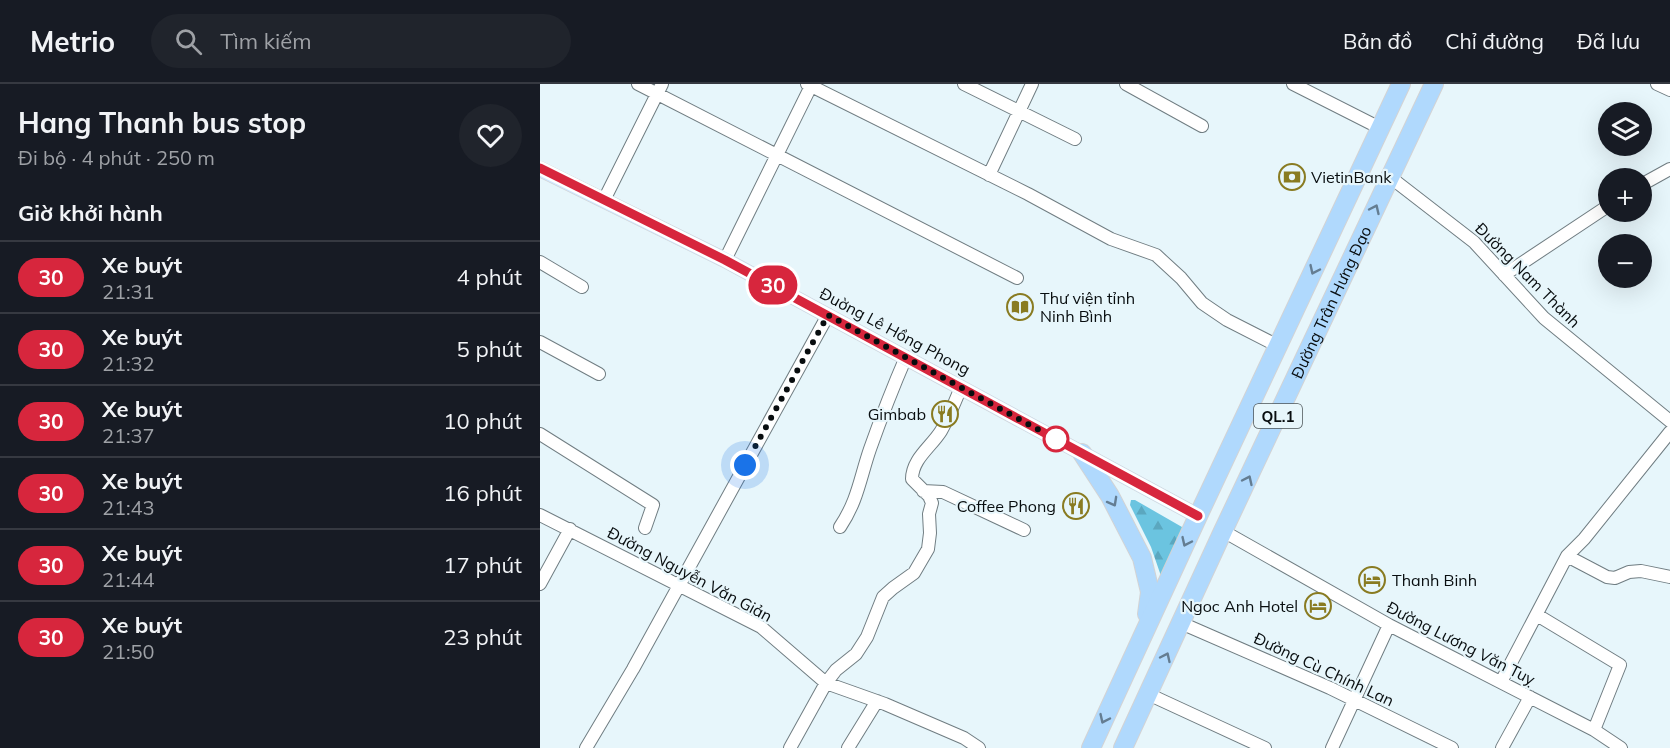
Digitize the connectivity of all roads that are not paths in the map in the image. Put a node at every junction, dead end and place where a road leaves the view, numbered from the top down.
1 (638, 84) edge
2 (964, 84) edge
3 (1032, 84) edge
4 (1126, 84) edge
5 (1293, 84) edge
6 (1401, 84) edge
7 (1434, 84) edge
8 (1657, 84) edge
9 (810, 85) edge
10 (659, 89) edge
11 (1670, 90) edge
12 (1019, 111) junction
13 (1202, 126) dead end
14 (1380, 128) junction
15 (1075, 139) dead end
16 (777, 154) junction
17 (540, 168) edge
18 (1670, 169) edge
19 (989, 175) junction
20 (1390, 177) junction
21 (1652, 179) edge
22 (604, 200) junction
23 (1598, 213) edge
24 (725, 260) junction
25 (540, 262) edge
26 (1504, 275) junction
27 (1017, 278) dead end
28 (582, 286) dead end
29 (828, 315) junction
30 (540, 342) edge
31 (1278, 346) junction
32 (906, 357) junction
33 (599, 374) dead end
34 (961, 387) junction
35 (1670, 422) edge
36 (1670, 432) edge
37 (540, 434) edge
38 (1082, 453) junction
39 (924, 491) junction
40 (540, 514) edge
41 (1198, 516) junction
42 (840, 527) dead end
43 (645, 528) dead end
44 (570, 530) junction
45 (1024, 530) dead end
46 (1223, 531) junction
47 (1567, 556) junction
48 (1670, 577) edge
49 (540, 584) edge
50 (679, 585) junction
51 (1537, 615) junction
52 (1181, 623) junction
53 (1389, 625) junction
54 (1146, 629) junction
55 (826, 682) junction
56 (1501, 682) junction
57 (1148, 694) junction
58 (1530, 697) junction
59 (1354, 700) junction
60 (877, 701) junction
61 (1594, 730) junction
62 (586, 748) edge
63 (790, 748) edge
64 (848, 748) edge
65 (979, 748) edge
66 (1091, 748) edge
67 (1123, 748) edge
68 (1265, 748) edge
69 (1332, 748) edge
70 (1452, 748) edge
71 (1502, 748) edge
72 (1621, 748) edge

1 - 10 street
2 - 12 street
3 - 12 street
4 - 13 street
5 - 14 street
6 - 14 highway, Đường Trân Hưng Đạo / QL.1
7 - 20 highway, Đường Trân Hưng Đạo / QL.1
8 - 11 street
9 - 16 street
9 - 19 street
10 - 16 street
10 - 22 street
12 - 15 street
12 - 19 street
14 -> 31 highway, Đường Trân Hưng Đạo / QL.1
16 - 24 street
16 - 27 street
17 - 22 main road, Đuờng Lê Hồng Phong
18 - 21 street
19 - 31 street
20 - 26 street, Đường Nam Thành
46 -> 20 highway, Đường Trân Hưng Đạo / QL.1
22 - 24 main road, Đuờng Lê Hồng Phong
23 - 26 street
24 - 29 main road, Đuờng Lê Hồng Phong
25 - 28 street
26 - 35 street, Đường Nam Thành
29 - 32 main road, Đuờng Lê Hồng Phong
29 - 50 street
30 - 33 street
31 - 41 highway, Đường Trân Hưng Đạo / QL.1
32 - 34 main road, Đuờng Lê Hồng Phong
32 - 42 street
34 - 38 main road, Đuờng Lê Hồng Phong
34 - 39 street
36 - 47 street
37 - 43 street
38 - 41 main road, Đuờng Lê Hồng Phong
38 -> 54 highway
39 - 45 street
39 - 55 street
40 - 44 street, Đường Nguyễn Văn Giản
41 - 46 highway
41 -> 54 highway, Đường Trân Hưng Đạo / QL.1
44 - 49 street
44 - 50 street, Đường Nguyễn Văn Giản
46 - 52 highway, Đường Trân Hưng Đạo / QL.1
46 - 53 street, Đường Lương Văn Tuỵ
47 - 48 street
47 - 51 street
50 - 55 street, Đường Nguyễn Văn Giản
50 - 62 street
51 - 56 street
51 - 61 street
57 -> 52 highway, Đường Trân Hưng Đạo / QL.1
52 - 59 street, Đường Cù Chính Lan
53 - 56 street, Đường Lương Văn Tuỵ
53 - 59 street
54 -> 66 highway, Đường Trân Hưng Đạo / QL.1
55 - 60 street, Đường Nguyễn Văn Giản
55 - 63 street
56 - 58 street, Đường Lương Văn Tuỵ
57 - 67 highway, Đường Trân Hưng Đạo / QL.1
57 - 68 street
58 - 61 street, Đường Lương Văn Tuỵ
58 - 71 street
59 - 69 street
59 - 70 street, Đường Cù Chính Lan
60 - 64 street
60 - 65 street, Đường Nguyễn Văn Giản
61 - 72 street, Đường Lương Văn Tuỵ

